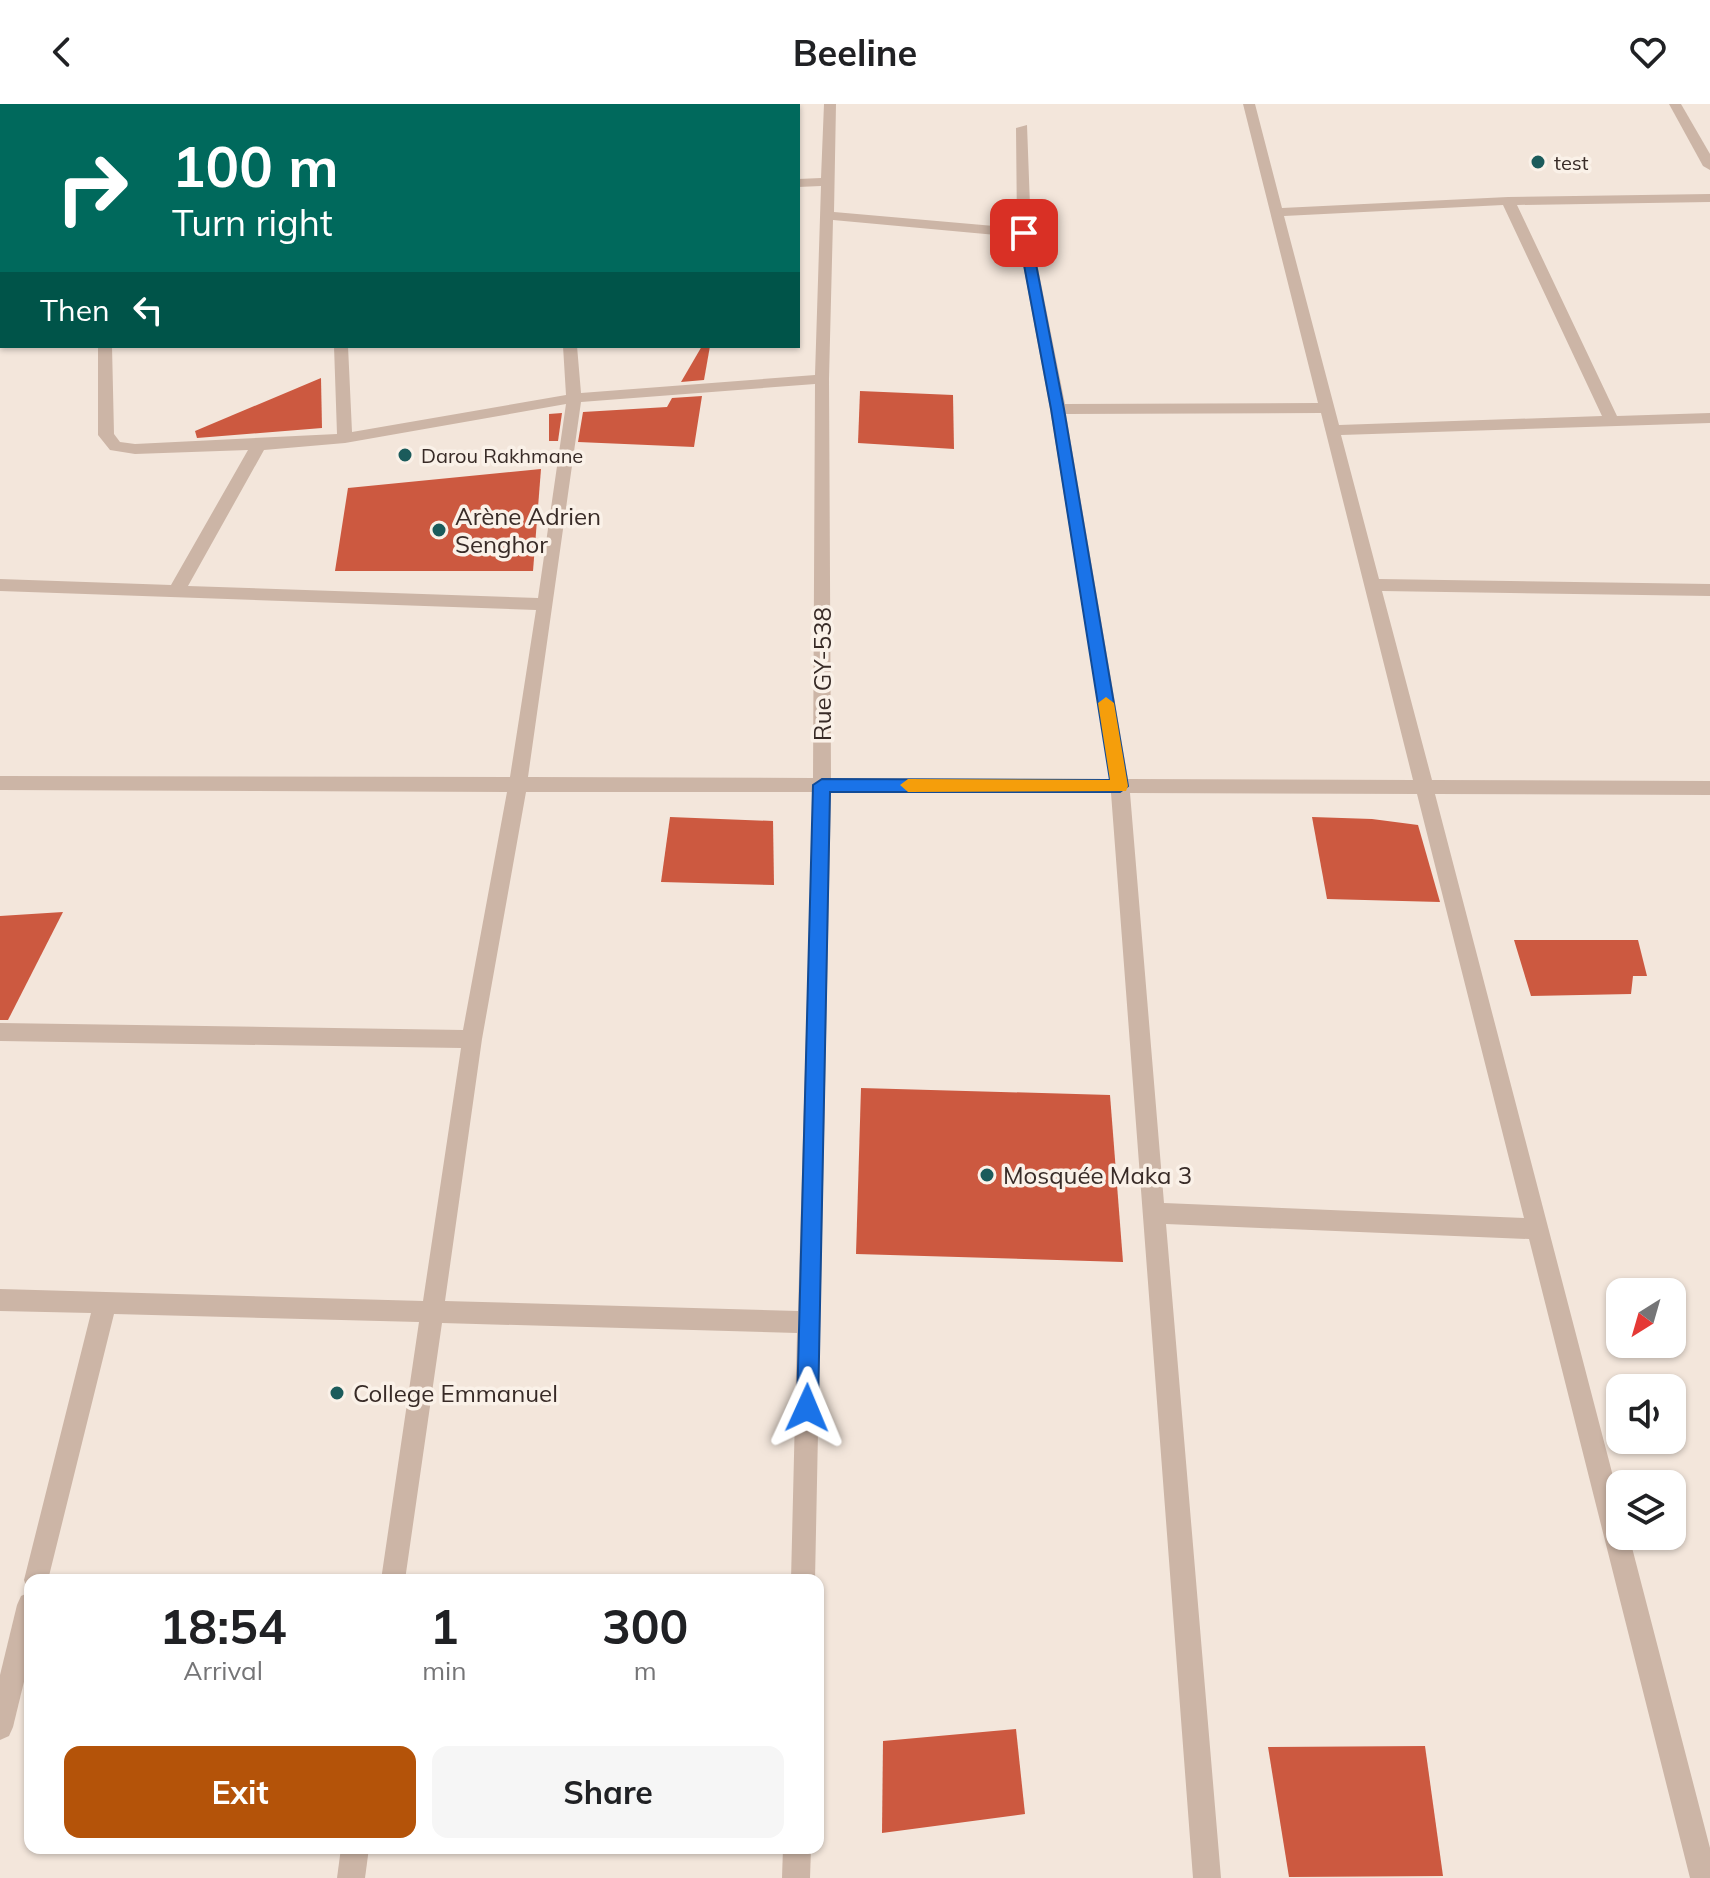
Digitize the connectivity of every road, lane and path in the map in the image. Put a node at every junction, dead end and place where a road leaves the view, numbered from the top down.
1 (830, 104) edge
2 (1249, 104) edge
3 (1675, 104) edge
4 (1022, 128) dead end
5 (1710, 166) edge
6 (828, 182) junction
7 (800, 183) edge
8 (1710, 198) edge
9 (1508, 201) junction
10 (1276, 212) junction
11 (829, 216) junction
12 (1024, 233) junction
13 (105, 348) edge
14 (341, 348) edge
15 (570, 348) edge
16 (822, 379) junction
17 (574, 398) junction
18 (1327, 408) junction
19 (1058, 409) junction
20 (1710, 418) edge
21 (1612, 421) junction
22 (1332, 430) junction
23 (345, 438) junction
24 (259, 445) junction
25 (0, 585) edge
26 (1372, 585) junction
27 (177, 590) junction
28 (1710, 590) edge
29 (545, 604) junction
30 (0, 783) edge
31 (518, 784) junction
32 (822, 785) junction
33 (1120, 786) junction
34 (1424, 787) junction
35 (1710, 788) edge
36 (0, 1032) edge
37 (472, 1039) junction
38 (1154, 1213) junction
39 (1538, 1229) junction
40 (0, 1300) edge
41 (105, 1303) junction
42 (431, 1312) junction
43 (810, 1322) junction
44 (37, 1574) edge
45 (394, 1574) edge
46 (803, 1574) edge
47 (24, 1629) edge
48 (0, 1727) edge
49 (354, 1854) edge
50 (797, 1854) edge
51 (351, 1878) edge
52 (796, 1878) edge
53 (1207, 1878) edge
54 (1704, 1878) edge

1 - 6 street, Rue GY-538
2 - 10 street
3 - 5 street
4 - 12 street
6 - 7 street
6 - 11 street, Rue GY-538
8 - 9 street
9 - 10 street
9 - 21 street
10 - 18 street
11 - 12 street
11 - 16 street, Rue GY-538
12 - 19 street
13 - 24 street
14 - 23 street
15 - 17 street
16 - 17 street
16 - 32 street, Rue GY-538
17 - 23 street
17 - 29 street
18 - 19 street
18 - 22 street
19 - 33 street
20 - 21 street
21 - 22 street
22 - 26 street
23 - 24 street
24 - 27 street
25 - 27 street
26 - 28 street
26 - 34 street
27 - 29 street
29 - 31 street
30 - 31 street
31 - 32 street
31 - 37 street
32 - 33 street
32 - 43 street, Rue GY-538
33 - 34 street
33 - 38 street
34 - 35 street
34 - 39 street
36 - 37 street
37 - 42 street
38 - 39 street
38 - 53 street
39 - 54 street
40 - 41 street
41 - 42 street
41 - 44 street
42 - 43 street
42 - 45 street
43 - 46 street, Rue GY-538
47 - 48 street
49 - 51 street
50 - 52 street

